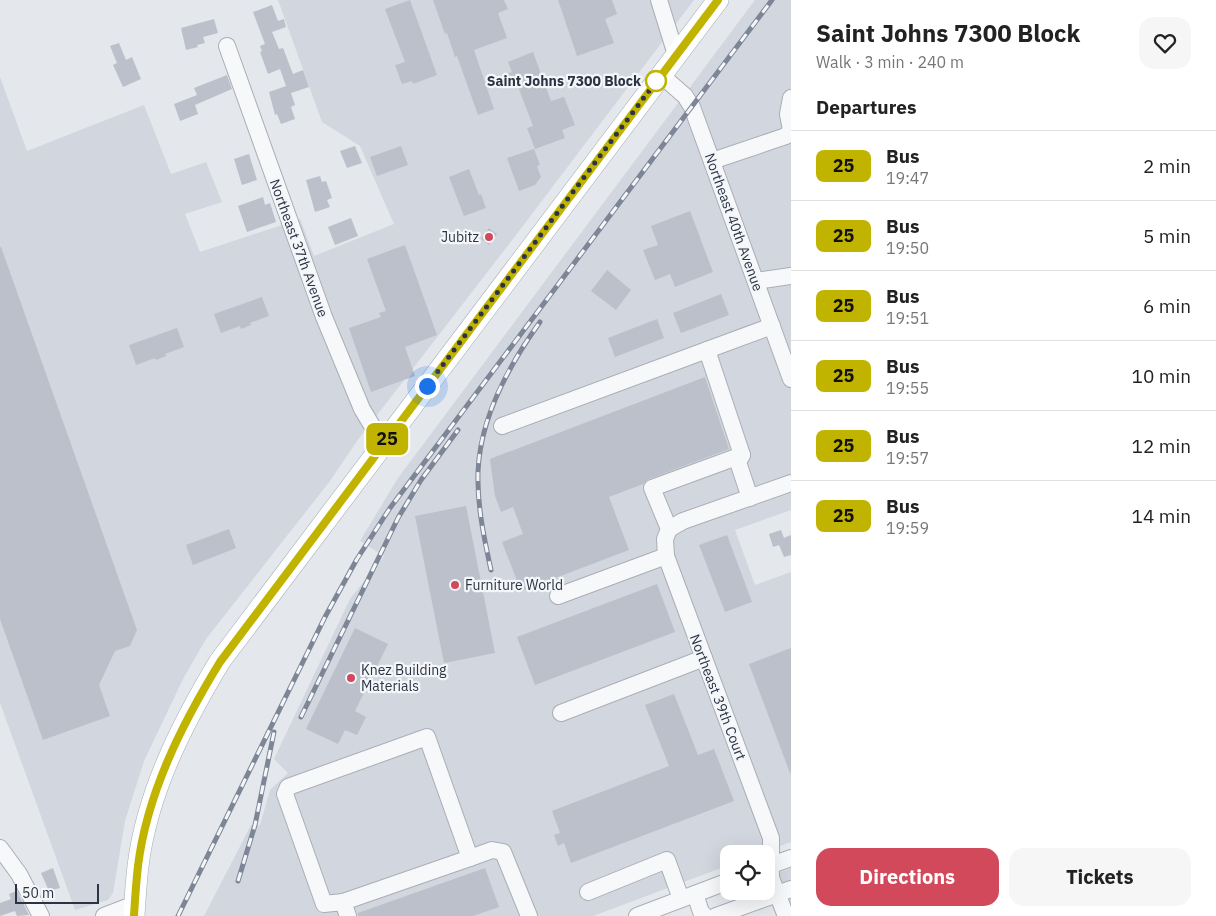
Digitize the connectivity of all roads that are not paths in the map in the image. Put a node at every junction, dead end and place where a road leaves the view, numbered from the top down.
1 (659, 0) edge
2 (718, 0) edge
3 (227, 46) dead end
4 (676, 55) junction
5 (661, 75) junction
6 (791, 98) edge
7 (712, 161) junction
8 (791, 276) edge
9 (756, 281) junction
10 (772, 326) junction
11 (706, 350) junction
12 (791, 379) edge
13 (502, 426) dead end
14 (383, 444) junction
15 (742, 455) junction
16 (791, 484) edge
17 (750, 498) junction
18 (669, 530) junction
19 (666, 556) junction
20 (558, 596) dead end
21 (704, 658) junction
22 (561, 713) dead end
23 (770, 845) edge
24 (0, 848) edge
25 (470, 858) junction
26 (791, 858) edge
27 (775, 864) edge
28 (720, 885) edge
29 (784, 891) edge
30 (588, 892) dead end
31 (688, 897) junction
32 (345, 909) edge
33 (134, 910) edge
34 (654, 913) edge
35 (41, 916) edge
36 (104, 916) edge
37 (529, 916) edge
38 (637, 916) edge
39 (705, 916) edge
40 (716, 916) edge
41 (786, 916) edge

1 - 4 street
2 - 4 main road
3 - 14 street, Northeast 37th Avenue
4 - 5 main road
5 - 7 street, Northeast 40th Avenue
5 - 14 main road
6 - 7 street
7 - 9 street, Northeast 40th Avenue
8 - 9 street
9 - 10 street, Northeast 40th Avenue
10 - 11 street
10 - 12 street, Northeast 40th Avenue
11 - 13 street
11 - 15 street
14 - 33 main road
15 - 17 street
15 - 18 street
16 - 17 street
17 - 18 street
18 - 19 street, Northeast 39th Court
19 - 20 street
19 - 21 street, Northeast 39th Court
21 - 22 street
21 - 23 street, Northeast 39th Court
24 - 35 street
25 - 32 street
25 - 32 street
25 - 37 street
26 - 27 street
28 - 31 street
29 - 40 street
29 - 41 street, Northeast 39th Court
30 - 31 street
31 - 34 street
31 - 39 street
33 - 36 street
34 - 38 street

